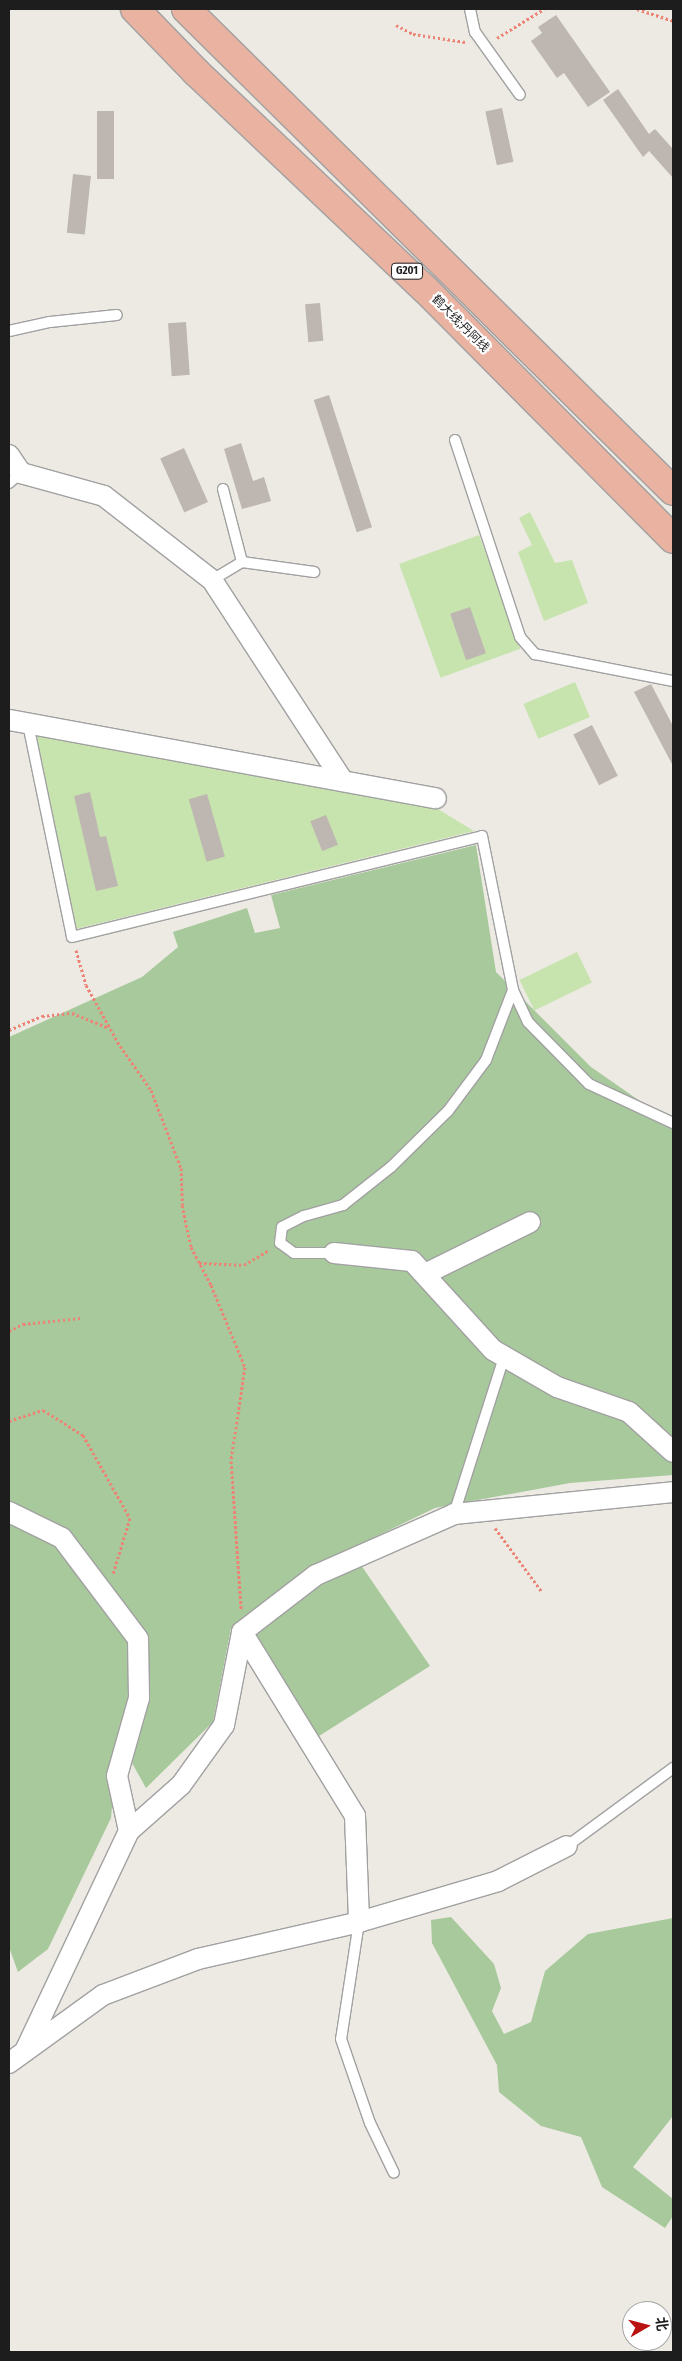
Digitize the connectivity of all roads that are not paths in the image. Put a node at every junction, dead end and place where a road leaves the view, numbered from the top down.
1 (135, 9) edge
2 (186, 9) edge
3 (470, 9) edge
4 (520, 95) dead end
5 (117, 315) dead end
6 (9, 331) edge
7 (454, 440) dead end
8 (9, 455) edge
9 (15, 478) edge
10 (223, 489) dead end
11 (673, 491) edge
12 (673, 539) edge
13 (242, 562) junction
14 (314, 572) dead end
15 (212, 580) junction
16 (673, 681) edge
17 (18, 722) edge
18 (343, 781) junction
19 (436, 798) dead end
20 (513, 990) junction
21 (673, 1123) edge
22 (530, 1222) dead end
23 (334, 1253) joint
24 (426, 1274) junction
25 (504, 1357) junction
26 (673, 1452) edge
27 (673, 1492) edge
28 (9, 1512) edge
29 (454, 1514) junction
30 (242, 1632) junction
31 (673, 1768) edge
32 (129, 1831) junction
33 (567, 1846) joint
34 (359, 1922) junction
35 (16, 2058) edge
36 (394, 2173) dead end

1 - 12 highway, 鹤大线;丹阿线 / G201
2 - 11 highway, G201
3 - 4 lane
5 - 6 lane
7 - 16 lane
8 - 9 street
9 - 15 street
10 - 13 lane
13 - 14 lane
13 - 15 lane
15 - 18 street
17 - 18 street
17 - 20 lane
18 - 19 street
20 - 21 lane
20 - 23 lane
22 - 24 street
23 - 24 street
24 - 25 street
25 - 26 street
25 - 29 lane
27 - 29 street
28 - 32 street
29 - 30 street
30 - 32 street
30 - 34 street
31 - 33 lane
32 - 35 street
33 - 34 street
34 - 35 street
34 - 36 lane

